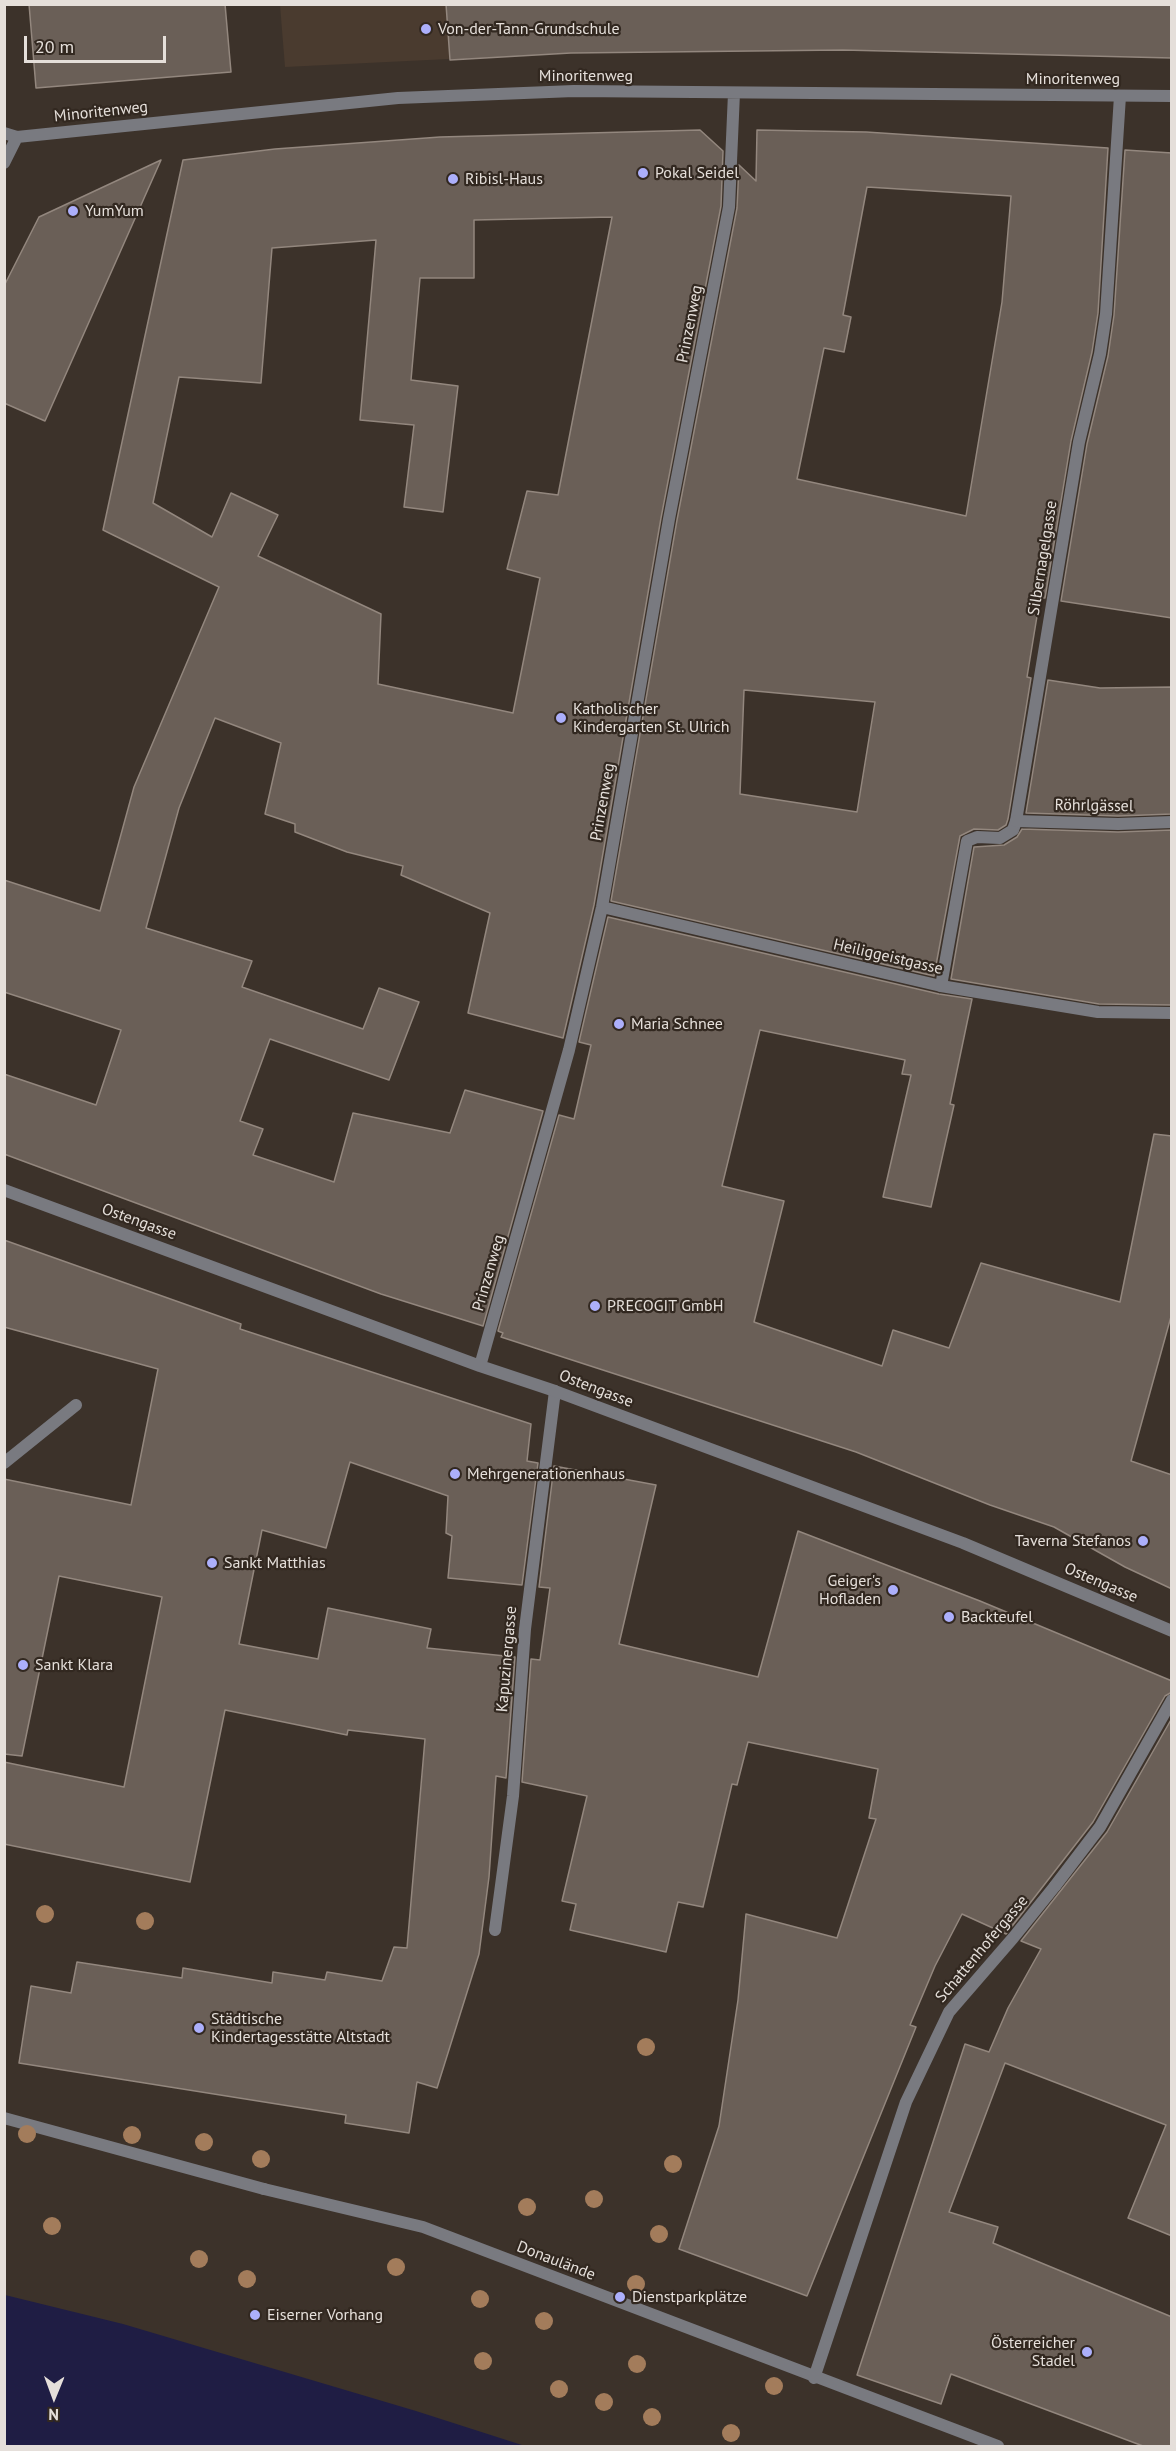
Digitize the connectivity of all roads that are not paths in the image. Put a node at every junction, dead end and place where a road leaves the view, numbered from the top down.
1 (734, 93) junction
2 (1120, 96) junction
3 (1172, 96) edge
4 (11, 135) edge
5 (4, 163) edge
6 (1016, 821) junction
7 (1172, 822) edge
8 (602, 908) junction
9 (941, 986) junction
10 (1172, 1013) edge
11 (4, 1190) edge
12 (480, 1366) junction
13 (555, 1391) junction
14 (76, 1405) dead end
15 (4, 1463) edge
16 (1172, 1630) edge
17 (1172, 1700) edge
18 (495, 1930) dead end
19 (4, 2118) edge
20 (814, 2378) junction
21 (998, 2446) edge

1 - 2 street, Minoritenweg
1 - 4 street, Minoritenweg
1 - 8 street, Prinzenweg
2 - 3 street, Minoritenweg
2 - 6 street, Silbernagelgasse
4 - 5 street
6 - 7 street, Röhrlgässel
6 - 9 street
8 - 9 street, Heiliggeistgasse
8 - 12 street, Prinzenweg
9 - 10 street, Heiliggeistgasse
11 - 12 street, Ostengasse
12 - 13 street, Ostengasse
13 - 16 street, Ostengasse
13 - 18 street, Kapuzinergasse
14 - 15 street
17 - 20 street, Schattenhofergasse
19 - 20 street, Donaulände
20 - 21 street, Donaulände

